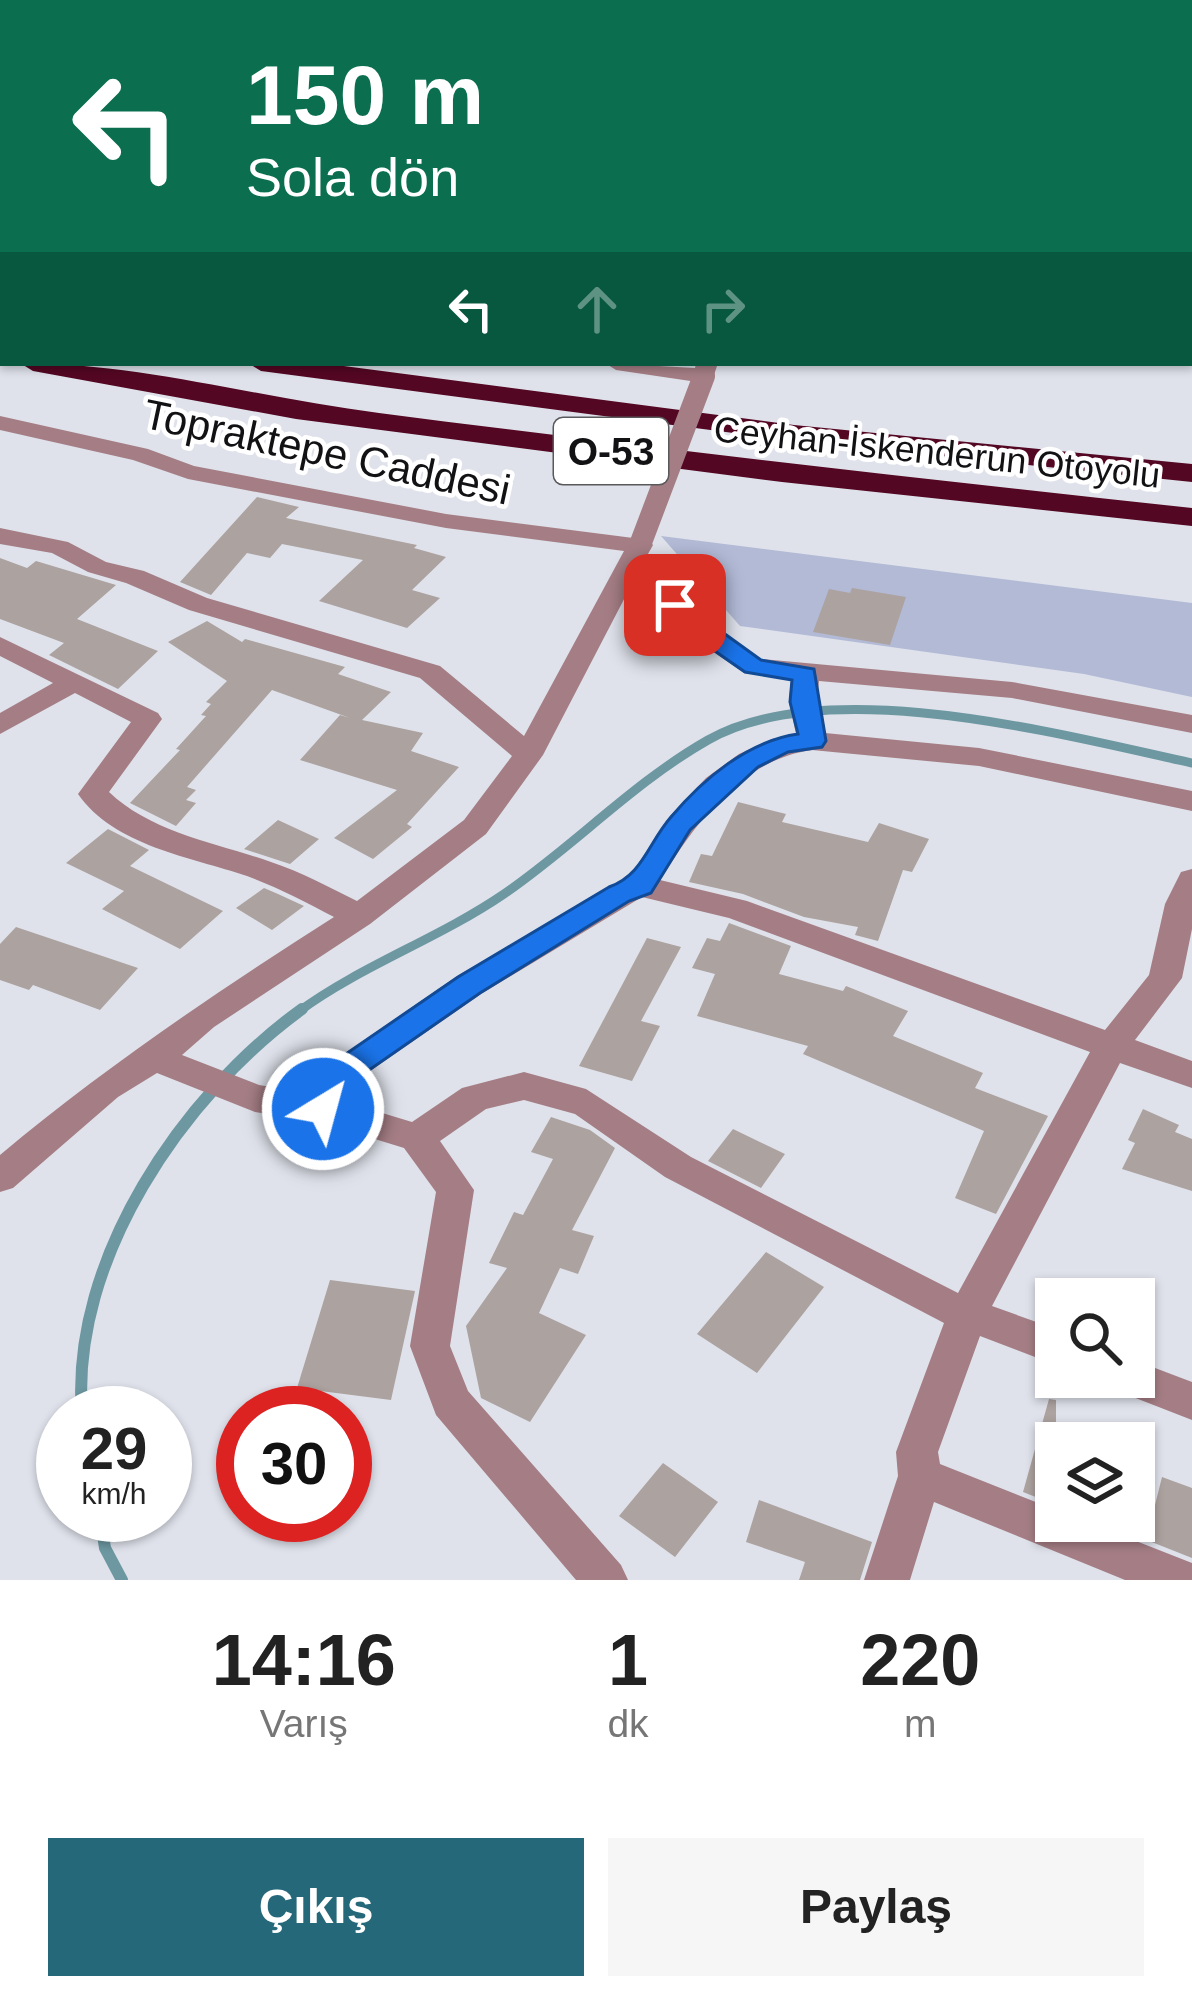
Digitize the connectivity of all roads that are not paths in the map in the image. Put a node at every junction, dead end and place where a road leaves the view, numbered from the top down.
1 (49, 366) edge
2 (284, 366) edge
3 (660, 366) edge
4 (705, 369) edge
5 (0, 423) edge
6 (1192, 473) edge
7 (1192, 517) edge
8 (0, 536) edge
9 (634, 552) junction
10 (0, 645) edge
11 (71, 684) junction
12 (807, 711) junction
13 (1192, 724) edge
14 (0, 725) edge
15 (528, 755) junction
16 (1192, 801) edge
17 (1192, 880) edge
18 (640, 886) junction
19 (359, 916) junction
20 (1111, 1046) junction
21 (170, 1064) junction
22 (1192, 1075) edge
23 (323, 1109) junction
24 (417, 1138) junction
25 (0, 1177) edge
26 (968, 1312) junction
27 (1035, 1339) edge
28 (1155, 1387) edge
29 (1192, 1401) edge
30 (920, 1476) junction
31 (605, 1580) edge
32 (887, 1580) edge
33 (1179, 1580) edge

1 - 7 highway, Ceyhan-İskenderun Otoyolu / O-53
2 - 6 highway, Ceyhan-İskenderun Otoyolu / O-53
3 - 4 street
4 - 9 street, bridge
5 - 9 street, Topraktepe Caddesi
8 - 15 street
9 - 12 street
9 - 15 street
10 - 11 street
11 - 14 street
11 - 19 street
12 - 13 street
12 - 16 street
12 - 18 street
15 - 19 street
17 - 20 street
18 - 20 street
18 - 23 street
19 - 21 street
20 - 22 street
20 - 26 street
21 - 23 street
21 - 25 street
23 - 24 street
24 - 26 street
24 - 31 street
26 - 27 street
26 - 30 street
28 - 29 street
30 - 32 street
30 - 33 street

